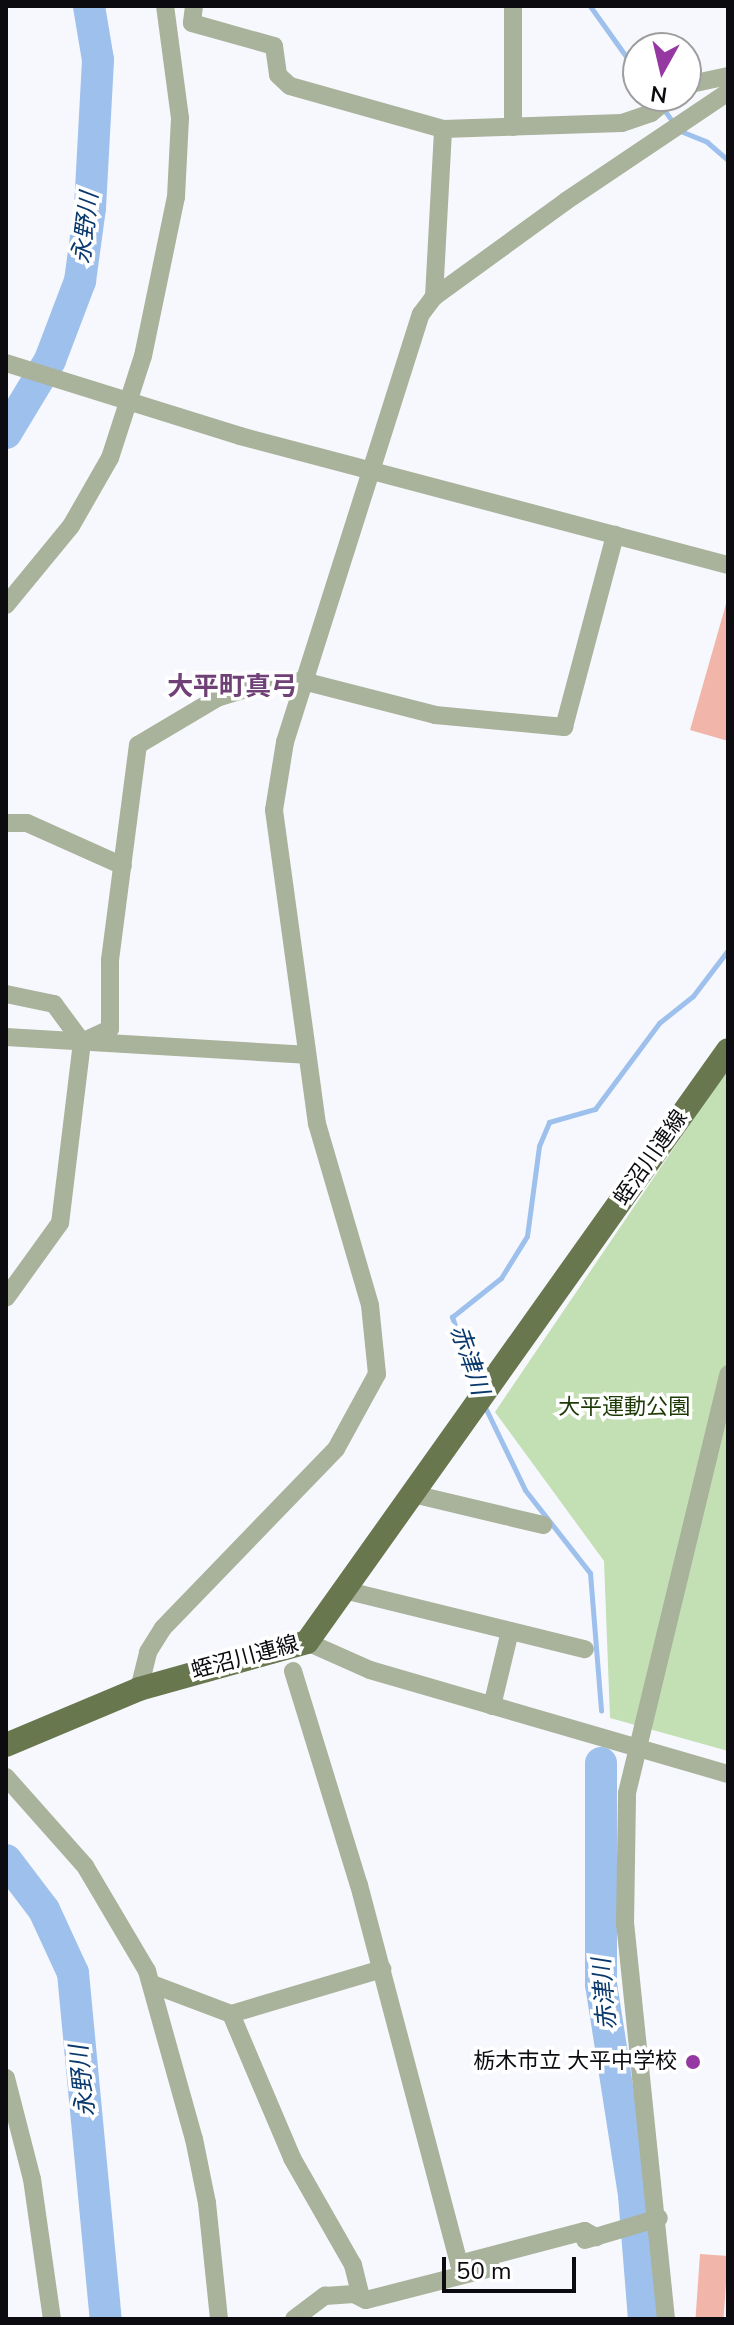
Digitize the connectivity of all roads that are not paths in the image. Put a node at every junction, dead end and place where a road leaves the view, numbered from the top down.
1 (194, 6) edge
2 (513, 6) edge
3 (169, 7) edge
4 (728, 76) edge
5 (702, 82) edge
6 (728, 92) edge
7 (652, 112) edge
8 (513, 127) junction
9 (443, 129) junction
10 (434, 297) junction
11 (6, 363) edge
12 (128, 403) junction
13 (370, 469) junction
14 (615, 535) junction
15 (728, 565) edge
16 (6, 605) edge
17 (303, 681) junction
18 (6, 823) edge
19 (123, 866) junction
20 (6, 994) edge
21 (6, 1037) edge
22 (82, 1042) junction
23 (728, 1050) edge
24 (305, 1055) junction
25 (6, 1298) edge
26 (728, 1378) edge
27 (413, 1494) junction
28 (543, 1525) dead end
29 (344, 1590) junction
30 (510, 1631) junction
31 (307, 1642) junction
32 (585, 1649) dead end
33 (293, 1671) dead end
34 (139, 1689) junction
35 (492, 1706) junction
36 (6, 1745) edge
37 (634, 1748) junction
38 (728, 1774) edge
39 (6, 1777) edge
40 (382, 1969) junction
41 (152, 1984) junction
42 (231, 2014) junction
43 (6, 2078) edge
44 (659, 2218) junction
45 (596, 2237) junction
46 (361, 2297) junction
47 (52, 2319) edge
48 (219, 2319) edge
49 (294, 2319) edge
50 (666, 2319) edge

1 - 9 street
2 - 8 street
3 - 12 street
4 - 5 street
6 - 10 street
7 - 8 street
8 - 9 street
9 - 10 street
10 - 13 street
11 - 12 street
12 - 13 street
12 - 16 street
13 - 14 street
13 - 17 street
14 - 15 street
14 - 17 street
17 - 19 street
17 - 24 street
18 - 19 street
19 - 22 street
20 - 22 street
21 - 22 street
22 - 24 street
22 - 25 street
23 - 27 main road, 蛭沼川連線
24 - 34 street
26 - 37 street
27 - 28 street
27 - 29 main road, 蛭沼川連線
29 - 30 street
29 - 31 main road, 蛭沼川連線
30 - 32 street
30 - 35 street
31 - 34 main road, 蛭沼川連線
31 - 35 street
33 - 40 street
34 - 36 main road, 蛭沼川連線
35 - 37 street
37 - 38 street
37 - 44 street
39 - 41 street
40 - 42 street
40 - 45 street
41 - 42 street
41 - 48 street
42 - 46 street
43 - 47 street
44 - 45 street
44 - 50 street
45 - 46 street
46 - 49 street

